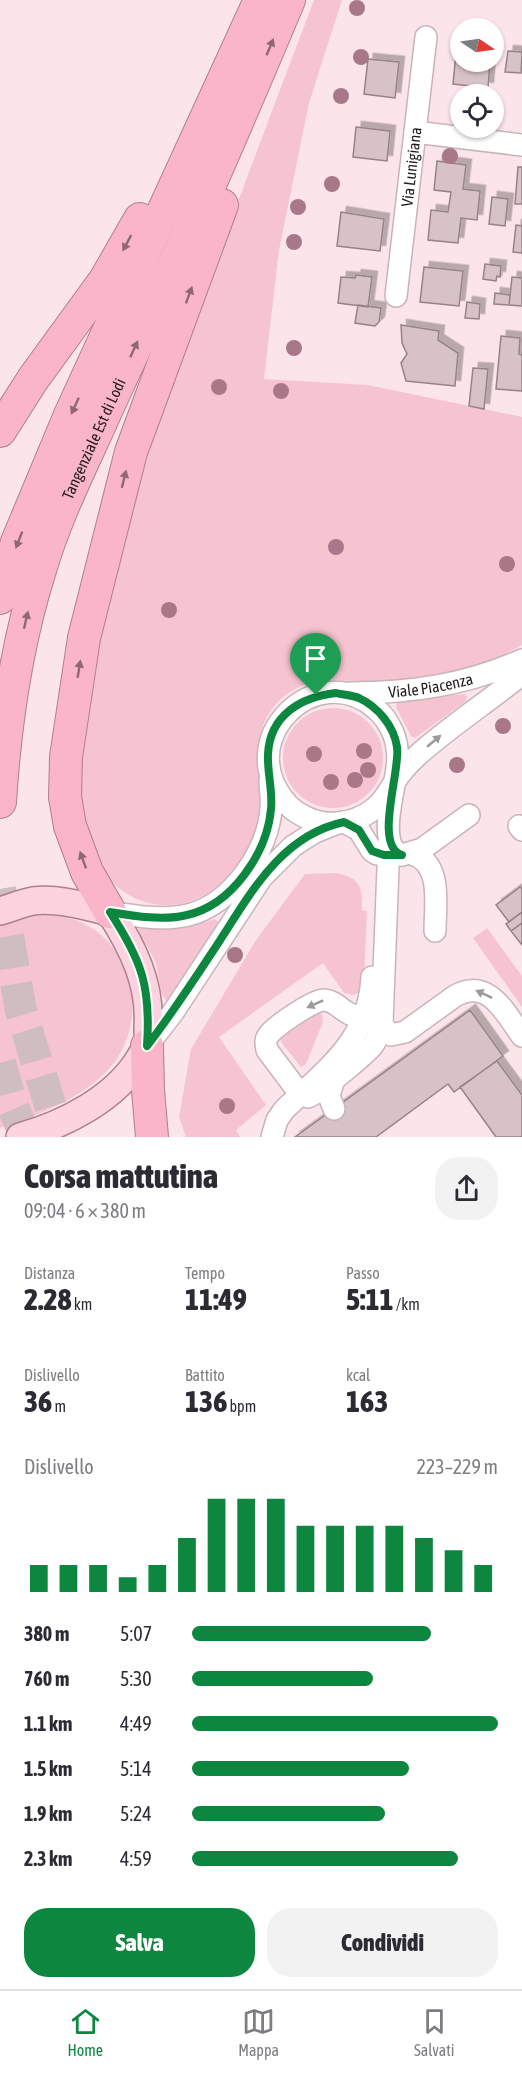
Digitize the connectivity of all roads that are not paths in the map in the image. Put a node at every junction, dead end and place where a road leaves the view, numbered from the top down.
1 (260, 0) edge
2 (289, 0) edge
3 (426, 37) dead end
4 (235, 89) junction
5 (415, 132) junction
6 (522, 145) edge
7 (396, 296) dead end
8 (0, 431) edge
9 (0, 597) edge
10 (522, 660) edge
11 (522, 674) edge
12 (336, 693) junction
13 (269, 774) junction
14 (393, 783) junction
15 (0, 802) edge
16 (469, 815) dead end
17 (340, 823) junction
18 (392, 851) junction
19 (0, 911) edge
20 (110, 912) junction
21 (435, 931) dead end
22 (374, 1018) junction
23 (522, 1036) edge
24 (147, 1046) junction
25 (334, 1079) junction
26 (300, 1094) junction
27 (334, 1109) dead end
28 (20, 1137) edge
29 (152, 1137) edge
30 (272, 1137) edge

1 - 4 highway
4 -> 2 highway
3 - 5 street, Via Lunigiana
4 -> 8 highway
4 -> 9 highway, Tangenziale Est di Lodi
15 -> 4 highway, Tangenziale Est di Lodi
20 -> 4 highway
5 - 6 street
5 - 7 street, Via Lunigiana
10 - 12 street, Viale Piacenza
14 -> 11 street, Viale Piacenza
12 - 13 street
12 - 14 street
13 - 17 street
13 - 20 street
14 - 17 street
14 - 18 street
16 - 18 street
17 - 18 street
17 - 24 street
18 - 21 street
18 - 22 street
19 - 20 main road
20 - 24 main road
23 -> 22 street
22 - 25 street
22 - 26 street
22 -> 26 street
24 - 28 main road
24 - 29 highway
25 - 26 street
25 - 27 street
26 - 30 street

